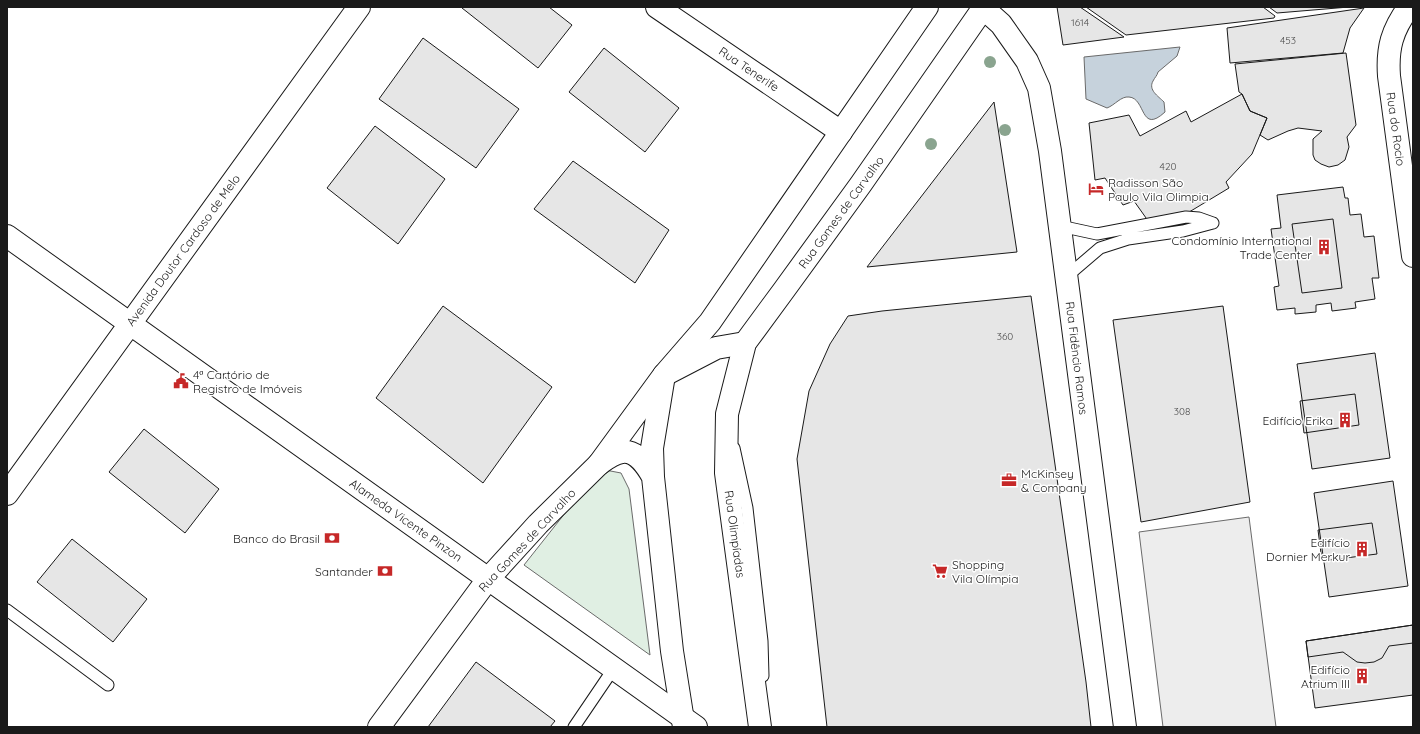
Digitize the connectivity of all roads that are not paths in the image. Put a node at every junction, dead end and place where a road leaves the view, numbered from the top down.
1 (657, 7) edge
2 (927, 7) edge
3 (983, 7) edge
4 (1409, 7) edge
5 (357, 8) edge
6 (841, 132) junction
7 (1060, 226) junction
8 (7, 236) edge
9 (1413, 256) edge
10 (1066, 277) junction
11 (129, 324) junction
12 (745, 343) junction
13 (664, 375) junction
14 (599, 464) junction
15 (653, 477) junction
16 (7, 494) edge
17 (488, 579) junction
18 (7, 610) edge
19 (614, 668) junction
20 (108, 685) dead end
21 (759, 722) edge
22 (687, 724) edge
23 (379, 727) edge
24 (574, 727) edge
25 (1125, 727) edge

1 - 6 street, Rua Tenerife
2 - 6 street, Rua Gomes de Carvalho
3 - 7 street, Rua Fidêncio Ramos
3 - 12 street, Rua Gomes de Carvalho
4 - 9 street, Rua do Rocio
5 - 11 street, Avenida Doutor Cardoso de Melo
6 - 13 street, Rua Gomes de Carvalho
7 - 10 street, Rua Fidêncio Ramos
7 - 10 lane
8 - 11 street, Alameda Vicente Pinzon
10 - 25 street, Rua Fidêncio Ramos
11 - 16 street, Avenida Doutor Cardoso de Melo
11 - 17 street, Alameda Vicente Pinzon
12 - 13 street, Rua Gomes de Carvalho
12 - 21 street, Rua Olimpíadas
13 - 14 street, Rua Gomes de Carvalho
13 - 15 street
14 - 15 street
14 - 17 street, Rua Gomes de Carvalho
15 - 22 street
17 - 19 street, Alameda Vicente Pinzon
17 - 23 street, Rua Gomes de Carvalho
18 - 20 lane
19 - 22 street, Alameda Vicente Pinzon
19 - 24 lane

